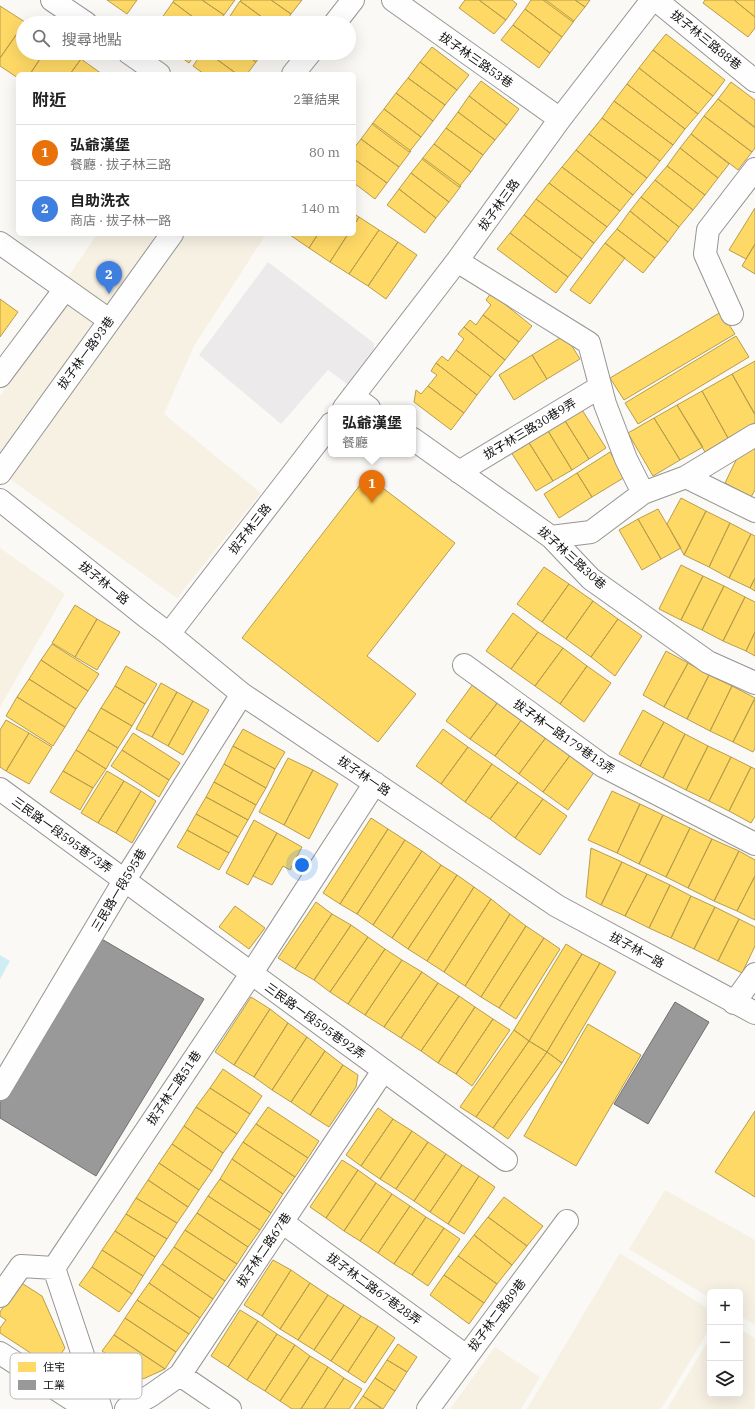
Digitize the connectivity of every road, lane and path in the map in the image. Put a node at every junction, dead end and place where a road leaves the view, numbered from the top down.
1 (52, 0) edge
2 (353, 0) edge
3 (393, 0) edge
4 (652, 0) edge
5 (656, 0) edge
6 (76, 16) edge
7 (340, 16) edge
8 (139, 60) edge
9 (304, 60) edge
10 (156, 72) edge
11 (295, 72) edge
12 (755, 81) edge
13 (560, 119) junction
14 (755, 169) edge
15 (171, 236) edge
16 (0, 243) edge
17 (458, 261) junction
18 (65, 289) junction
19 (732, 314) dead end
20 (109, 320) junction
21 (0, 376) edge
22 (600, 387) junction
23 (355, 404) edge
24 (328, 428) edge
25 (755, 435) edge
26 (416, 441) edge
27 (459, 472) junction
28 (0, 473) edge
29 (686, 477) junction
30 (643, 493) junction
31 (0, 500) edge
32 (755, 511) edge
33 (551, 537) junction
34 (169, 634) junction
35 (464, 665) dead end
36 (755, 684) edge
37 (242, 694) junction
38 (375, 783) junction
39 (0, 789) edge
40 (755, 844) edge
41 (124, 881) junction
42 (251, 974) junction
43 (755, 974) edge
44 (734, 1003) junction
45 (755, 1013) edge
46 (384, 1071) junction
47 (0, 1089) edge
48 (506, 1160) dead end
49 (567, 1221) dead end
50 (282, 1222) junction
51 (54, 1268) junction
52 (0, 1296) edge
53 (0, 1353) edge
54 (82, 1353) edge
55 (466, 1356) junction
56 (10, 1359) edge
57 (180, 1375) junction
58 (71, 1399) edge
59 (97, 1399) edge
60 (87, 1409) edge
61 (100, 1409) edge
62 (126, 1409) edge
63 (230, 1409) edge
64 (428, 1409) edge

1 - 6 street
2 - 7 street
3 - 13 street, 拔子林三路53巷
4 - 13 street, 拔子林三路
5 - 12 street, 拔子林三路88巷
8 - 10 street
9 - 11 street
13 - 17 street, 拔子林三路
14 - 19 street
15 - 20 street, 拔子林一路93巷
16 - 18 street
17 - 22 street
17 - 23 street, 拔子林三路
18 - 20 street
18 - 21 street
20 - 28 street, 拔子林一路93巷
22 - 27 street, 拔子林三路30巷9弄
22 - 30 street
24 - 34 street, 拔子林三路
25 - 29 street
26 - 27 street, 拔子林三路30巷
27 - 33 street, 拔子林三路30巷
29 - 30 street
29 - 32 street
30 - 33 street
31 - 34 street, 拔子林一路
33 - 36 street, 拔子林三路30巷
34 - 37 street, 拔子林一路
35 - 40 street, 拔子林一路179巷13弄
37 - 38 street, 拔子林一路
37 - 41 street, 三民路一段595巷
38 - 42 street, 拔子林二路51巷
38 - 44 street, 拔子林一路
39 - 41 street, 三民路一段595巷73弄
41 - 42 street, 三民路一段595巷92弄
41 - 47 street, 三民路一段595巷
42 - 46 street, 三民路一段595巷92弄
42 - 51 street, 拔子林二路51巷
43 - 44 street
44 - 45 street, 拔子林一路
46 - 48 street, 三民路一段595巷92弄
46 - 50 street, 拔子林二路67巷
49 - 55 street, 拔子林二路89巷
50 - 55 street, 拔子林二路67巷28弄
50 - 57 street, 拔子林二路67巷
51 - 52 street
51 - 54 street
53 - 56 street
55 - 64 street, 拔子林二路89巷
57 - 62 street, 拔子林二路67巷
57 - 63 street
58 - 60 street
59 - 61 street

